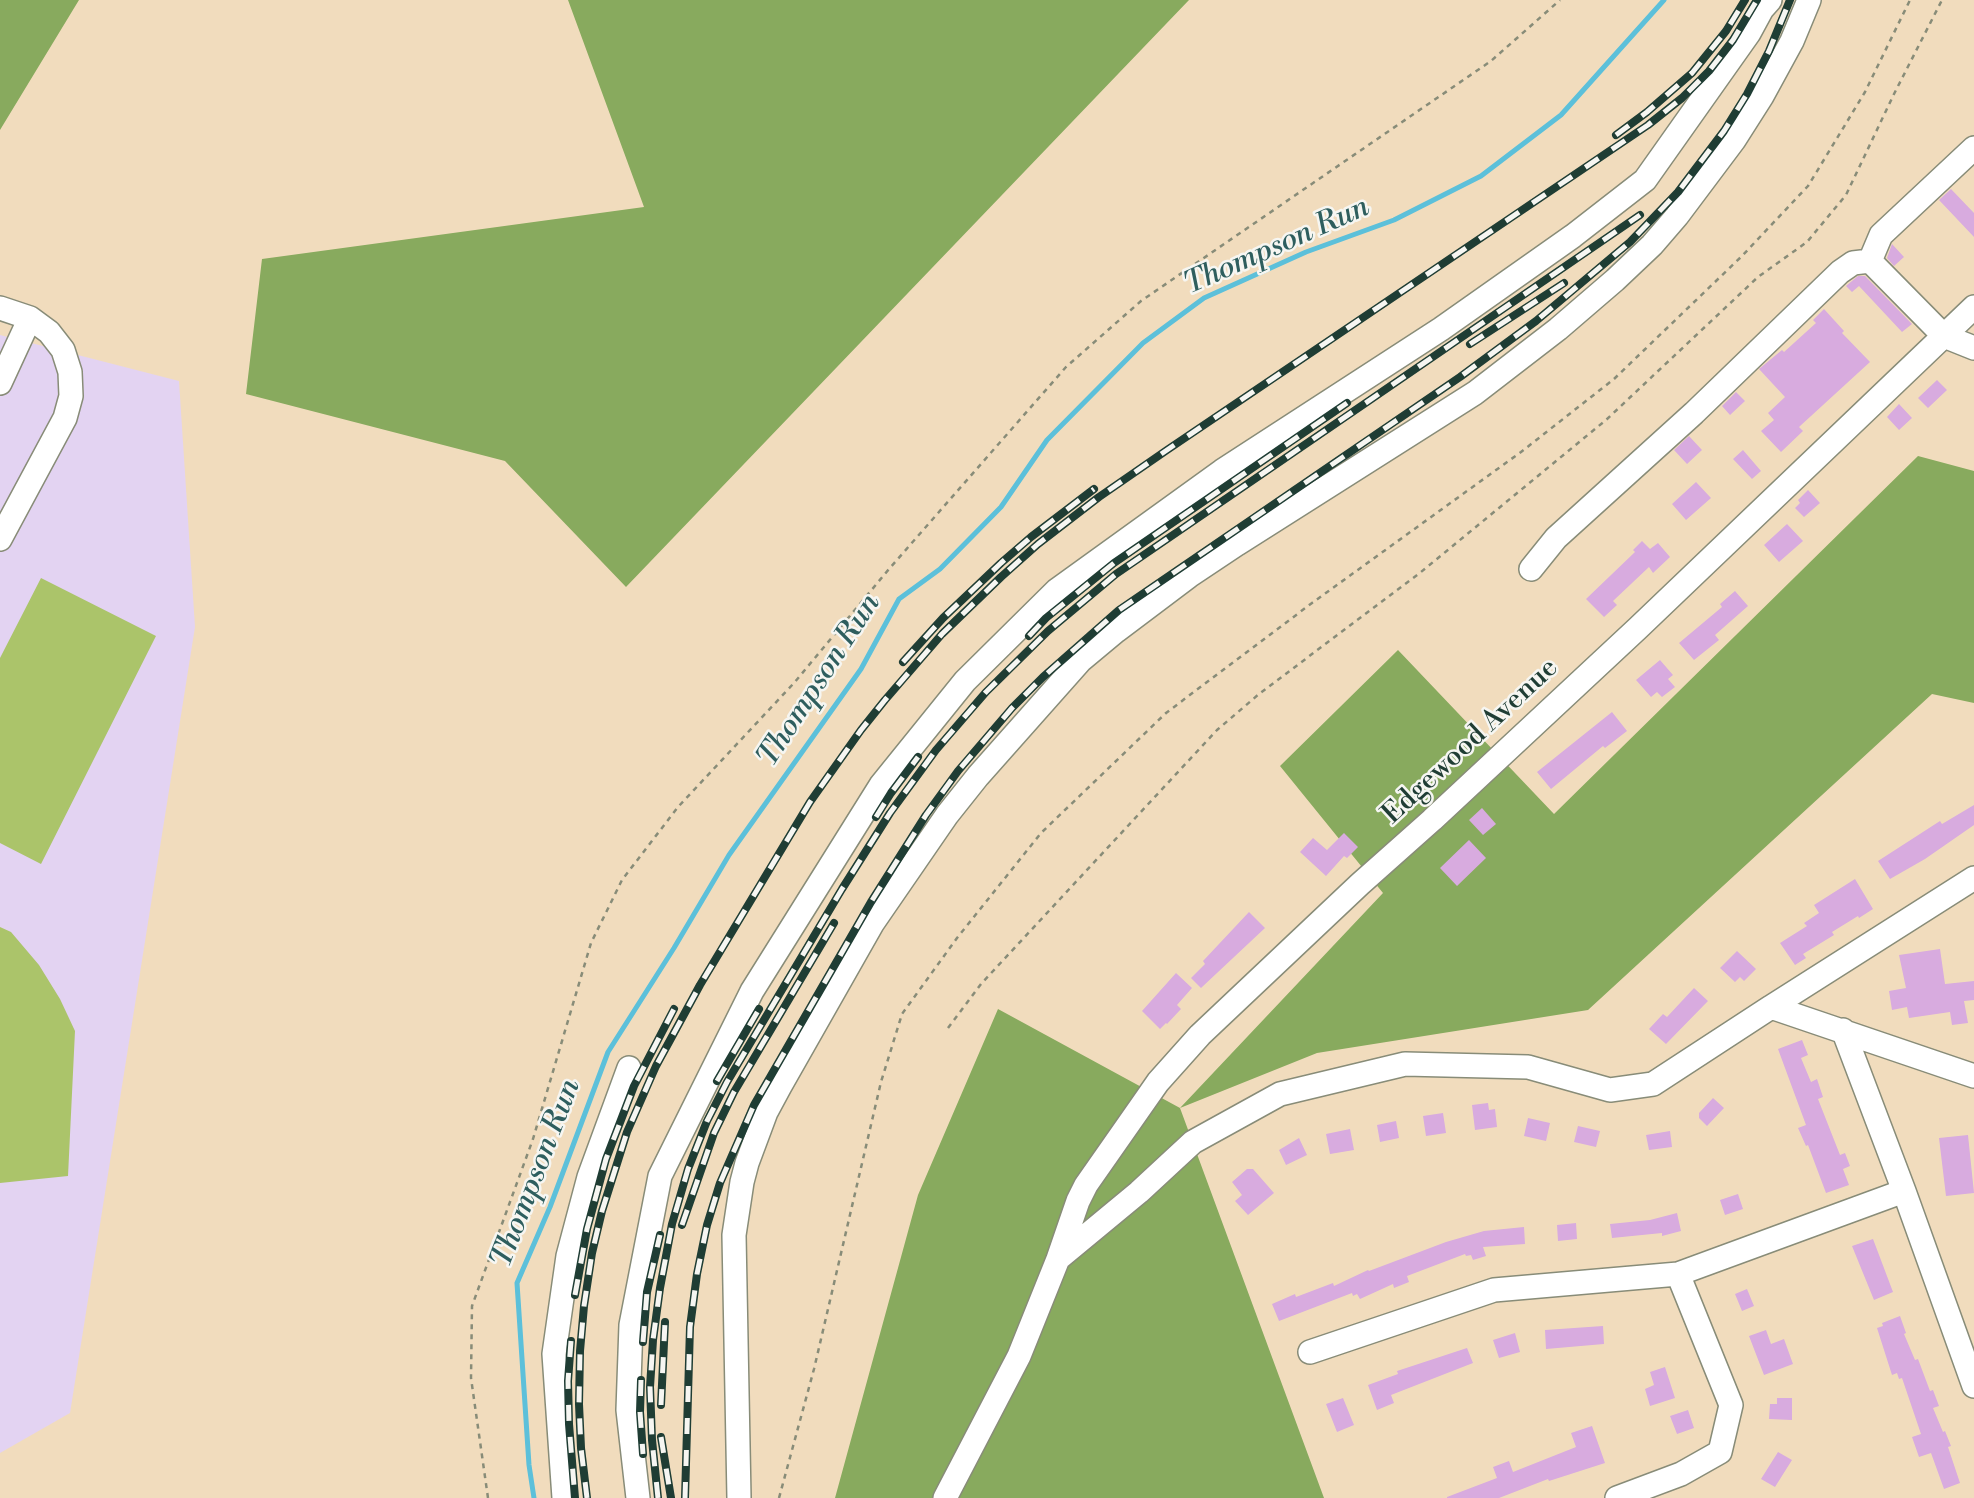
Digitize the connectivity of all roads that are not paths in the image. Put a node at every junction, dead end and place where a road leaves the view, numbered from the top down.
1 (1770, 0) edge
2 (1809, 0) edge
3 (1974, 148) edge
4 (1870, 261) junction
5 (1974, 307) edge
6 (0, 308) edge
7 (30, 318) junction
8 (1944, 336) junction
9 (1974, 348) edge
10 (0, 383) edge
11 (0, 539) edge
12 (1531, 569) dead end
13 (1974, 878) edge
14 (1771, 1007) junction
15 (1843, 1030) junction
16 (629, 1068) dead end
17 (1974, 1076) edge
18 (1904, 1191) junction
19 (1058, 1259) junction
20 (1678, 1274) junction
21 (1310, 1352) dead end
22 (1974, 1386) edge
23 (564, 1498) edge
24 (638, 1498) edge
25 (739, 1498) edge
26 (945, 1498) edge
27 (1617, 1498) edge

1 - 24 street
2 - 25 street
3 - 4 street
4 - 8 street
4 - 12 street
5 - 8 street, Edgewood Avenue
6 - 7 street
7 - 10 street
7 - 11 street
8 - 9 street
8 - 19 street, Edgewood Avenue
13 - 14 street
14 - 15 street
14 - 19 street
15 - 17 street
15 - 18 street
16 - 23 street
18 - 20 street
18 - 22 street
19 - 26 street, Edgewood Avenue
20 - 21 street
20 - 27 street

